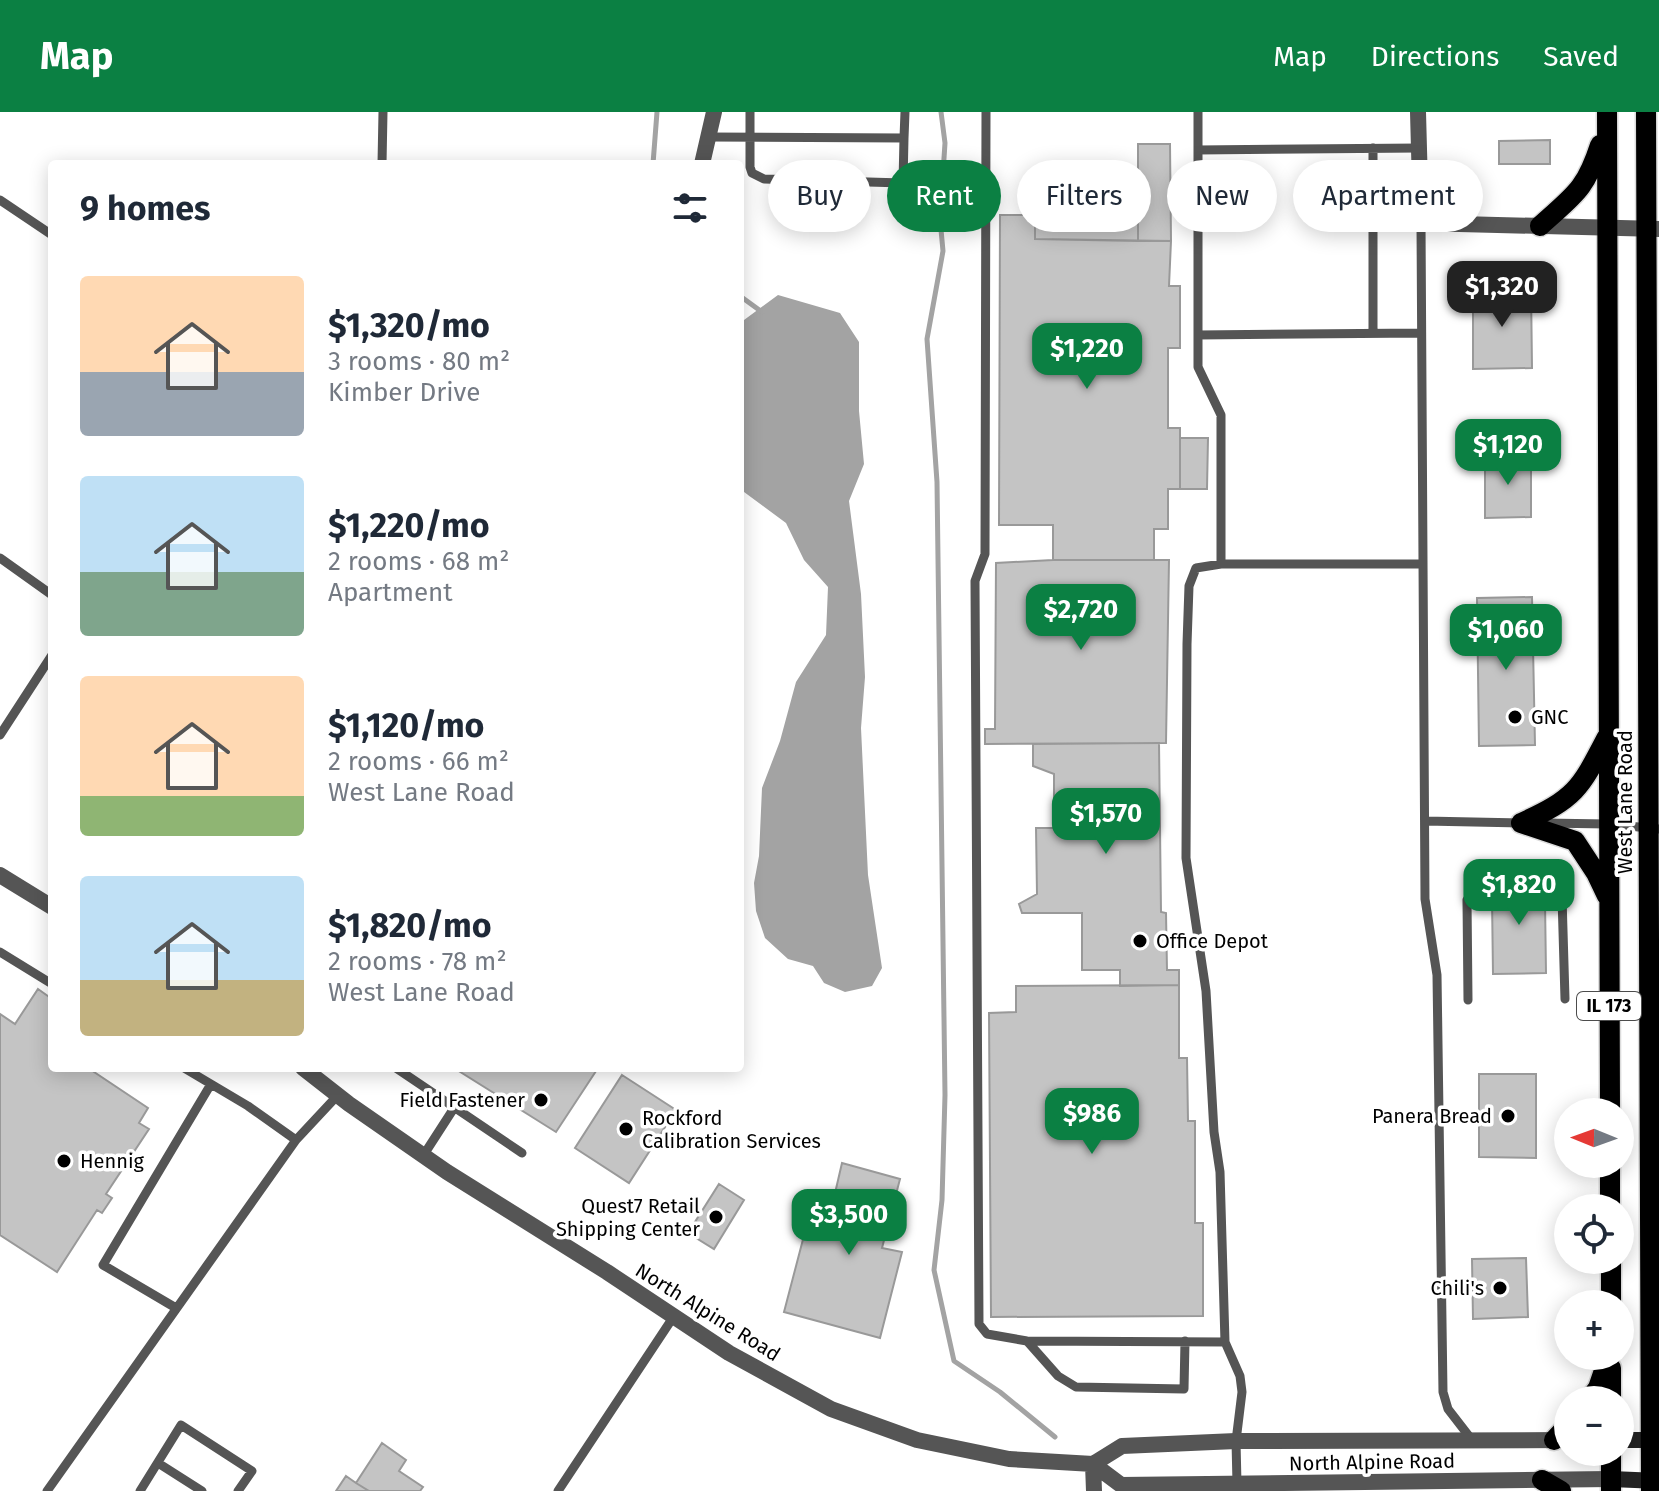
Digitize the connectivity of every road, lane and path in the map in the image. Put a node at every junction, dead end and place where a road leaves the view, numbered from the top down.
1 (383, 112) edge
2 (714, 112) edge
3 (750, 112) edge
4 (905, 112) edge
5 (986, 112) edge
6 (1198, 112) edge
7 (1418, 112) edge
8 (1646, 112) edge
9 (1607, 119) edge
10 (708, 137) junction
11 (750, 137) junction
12 (904, 138) junction
13 (1647, 140) junction
14 (1373, 148) junction
15 (1419, 148) junction
16 (1198, 150) junction
17 (382, 160) edge
18 (703, 160) edge
19 (1419, 160) edge
20 (1659, 171) edge
21 (0, 200) edge
22 (1483, 225) edge
23 (1540, 226) junction
24 (1607, 227) junction
25 (1653, 229) edge
26 (48, 232) edge
27 (1421, 232) edge
28 (1659, 294) edge
29 (1373, 333) junction
30 (1421, 333) junction
31 (1198, 335) junction
32 (1648, 350) junction
33 (1653, 394) edge
34 (0, 558) edge
35 (1221, 564) junction
36 (1422, 564) junction
37 (48, 592) edge
38 (48, 661) edge
39 (1609, 734) junction
40 (0, 735) edge
41 (1649, 753) junction
42 (1659, 774) edge
43 (1425, 821) junction
44 (1521, 823) junction
45 (1608, 824) junction
46 (1654, 829) edge
47 (0, 875) edge
48 (1505, 881) dead end
49 (1532, 881) dead end
50 (1659, 896) edge
51 (1609, 900) junction
52 (48, 905) edge
53 (1649, 931) junction
54 (0, 952) edge
55 (48, 982) edge
56 (1565, 999) dead end
57 (1468, 1000) dead end
58 (191, 1072) edge
59 (308, 1072) edge
60 (402, 1072) edge
61 (211, 1084) junction
62 (338, 1095) junction
63 (1610, 1098) edge
64 (454, 1108) junction
65 (296, 1140) junction
66 (522, 1153) dead end
67 (423, 1156) junction
68 (176, 1308) junction
69 (674, 1316) junction
70 (1027, 1341) junction
71 (1185, 1341) junction
72 (1225, 1342) junction
73 (1655, 1381) edge
74 (1554, 1435) edge
75 (1472, 1440) junction
76 (1634, 1440) edge
77 (1655, 1440) edge
78 (1236, 1441) junction
79 (158, 1463) junction
80 (1093, 1464) junction
81 (1542, 1480) junction
82 (1237, 1484) junction
83 (1654, 1484) edge
84 (1611, 1485) edge
85 (47, 1491) edge
86 (140, 1491) edge
87 (202, 1491) edge
88 (238, 1491) edge
89 (558, 1491) edge
90 (1094, 1491) edge
91 (1561, 1491) edge

1 - 17 lane
2 - 10 street
3 - 11 lane
4 - 12 lane
5 - 70 lane
6 - 16 lane
7 - 15 street
8 - 13 main road, West Lane Road / IL 173
9 - 23 main road
9 - 24 main road, West Lane Road / IL 173
10 - 11 lane
10 - 18 street
11 - 12 lane
11 - 12 lane
13 - 20 main road
13 - 25 main road, West Lane Road / IL 173
14 - 15 lane
14 - 16 lane
14 - 29 lane
15 - 19 street
16 - 31 lane
21 - 26 lane
22 - 23 street
23 - 24 street
24 - 25 street
24 - 39 main road, West Lane Road / IL 173
25 - 32 main road, West Lane Road / IL 173
27 - 30 lane
28 - 32 main road
29 - 30 lane
29 - 31 lane
30 - 36 lane
31 - 35 lane
32 - 33 main road, West Lane Road / IL 173
33 - 41 main road, West Lane Road / IL 173
34 - 37 lane
35 - 36 lane
35 - 72 lane
36 - 43 lane
38 - 40 lane
39 - 44 main road
39 - 45 main road, West Lane Road / IL 173
41 - 42 main road
41 - 46 main road, West Lane Road / IL 173
43 - 44 lane
43 - 75 lane
44 - 45 lane
44 - 51 main road
45 - 46 lane
45 - 51 main road, West Lane Road / IL 173
46 - 53 main road, West Lane Road / IL 173
47 - 52 street
48 - 57 lane
49 - 56 lane
50 - 53 main road
51 - 63 main road, West Lane Road / IL 173
53 - 73 main road, West Lane Road / IL 173
54 - 55 lane
58 - 61 lane
59 - 62 street, North Alpine Road
60 - 64 lane
61 - 65 lane
61 - 68 lane
62 - 65 lane
62 - 67 street, North Alpine Road
64 - 66 lane
64 - 67 lane
65 - 68 lane
67 - 69 street, North Alpine Road
68 - 85 lane
69 - 80 street, North Alpine Road
69 - 89 lane
70 - 71 lane
70 - 71 lane
71 - 72 lane
72 - 78 lane
73 - 77 main road, West Lane Road / IL 173
74 - 75 street, North Alpine Road
75 - 78 street, North Alpine Road
76 - 77 main road
77 - 83 main road, West Lane Road / IL 173
78 - 80 street, North Alpine Road
78 - 82 lane
79 - 86 lane
79 - 87 lane
79 - 88 lane
80 - 82 street, North Alpine Road
80 - 90 street
81 - 82 street, North Alpine Road
81 - 84 street, North Alpine Road
81 - 91 main road
83 - 84 main road, North Alpine Road

